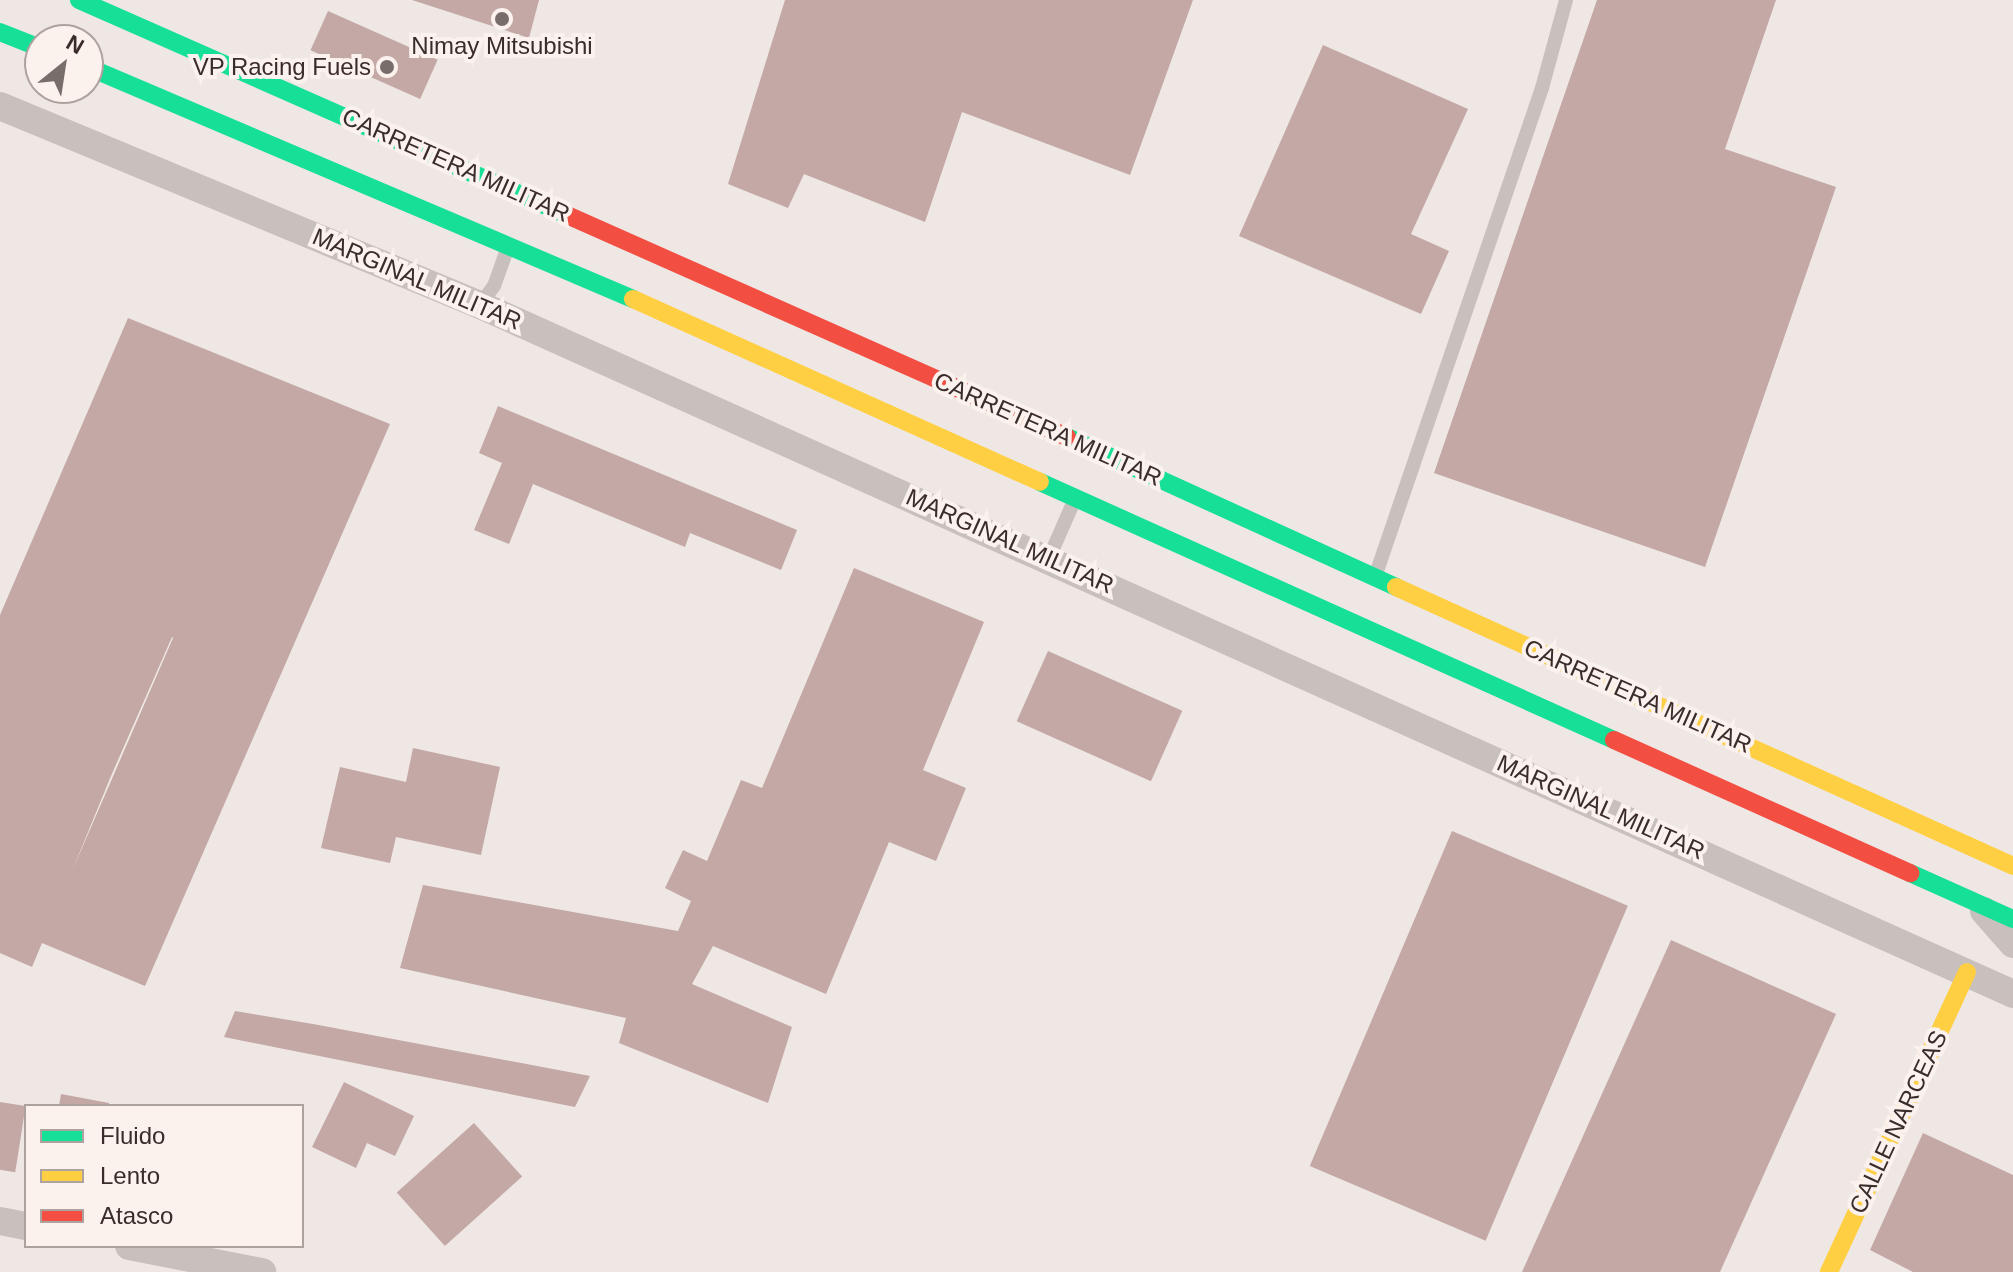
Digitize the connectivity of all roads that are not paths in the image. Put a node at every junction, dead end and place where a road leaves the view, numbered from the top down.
1 (79, 0) edge
2 (1566, 0) edge
3 (0, 32) edge
4 (24, 42) edge
5 (104, 74) edge
6 (0, 106) edge
7 (509, 243) junction
8 (480, 305) junction
9 (1075, 497) junction
10 (1049, 558) junction
11 (1374, 578) junction
12 (2013, 866) edge
13 (1973, 898) junction
14 (2013, 919) edge
15 (2013, 944) edge
16 (1967, 972) junction
17 (2013, 994) edge
18 (0, 1221) edge
19 (24, 1226) edge
20 (139, 1248) edge
21 (262, 1272) edge
22 (1829, 1272) edge

1 - 11 main road, CARRETERA MILITAR
2 - 11 lane
3 - 4 main road
5 - 7 main road, CARRETERA MILITAR
6 - 8 street, MARGINAL MILITAR
7 - 8 lane
7 - 9 main road, CARRETERA MILITAR
8 - 10 street, MARGINAL MILITAR
9 - 10 lane
9 - 13 main road, CARRETERA MILITAR
10 - 16 street, MARGINAL MILITAR
11 - 12 main road, CARRETERA MILITAR
13 - 14 main road, CARRETERA MILITAR
13 - 15 street
16 - 17 street, MARGINAL MILITAR
16 - 22 main road, CALLE NARCEAS
18 - 19 street
20 - 21 street

